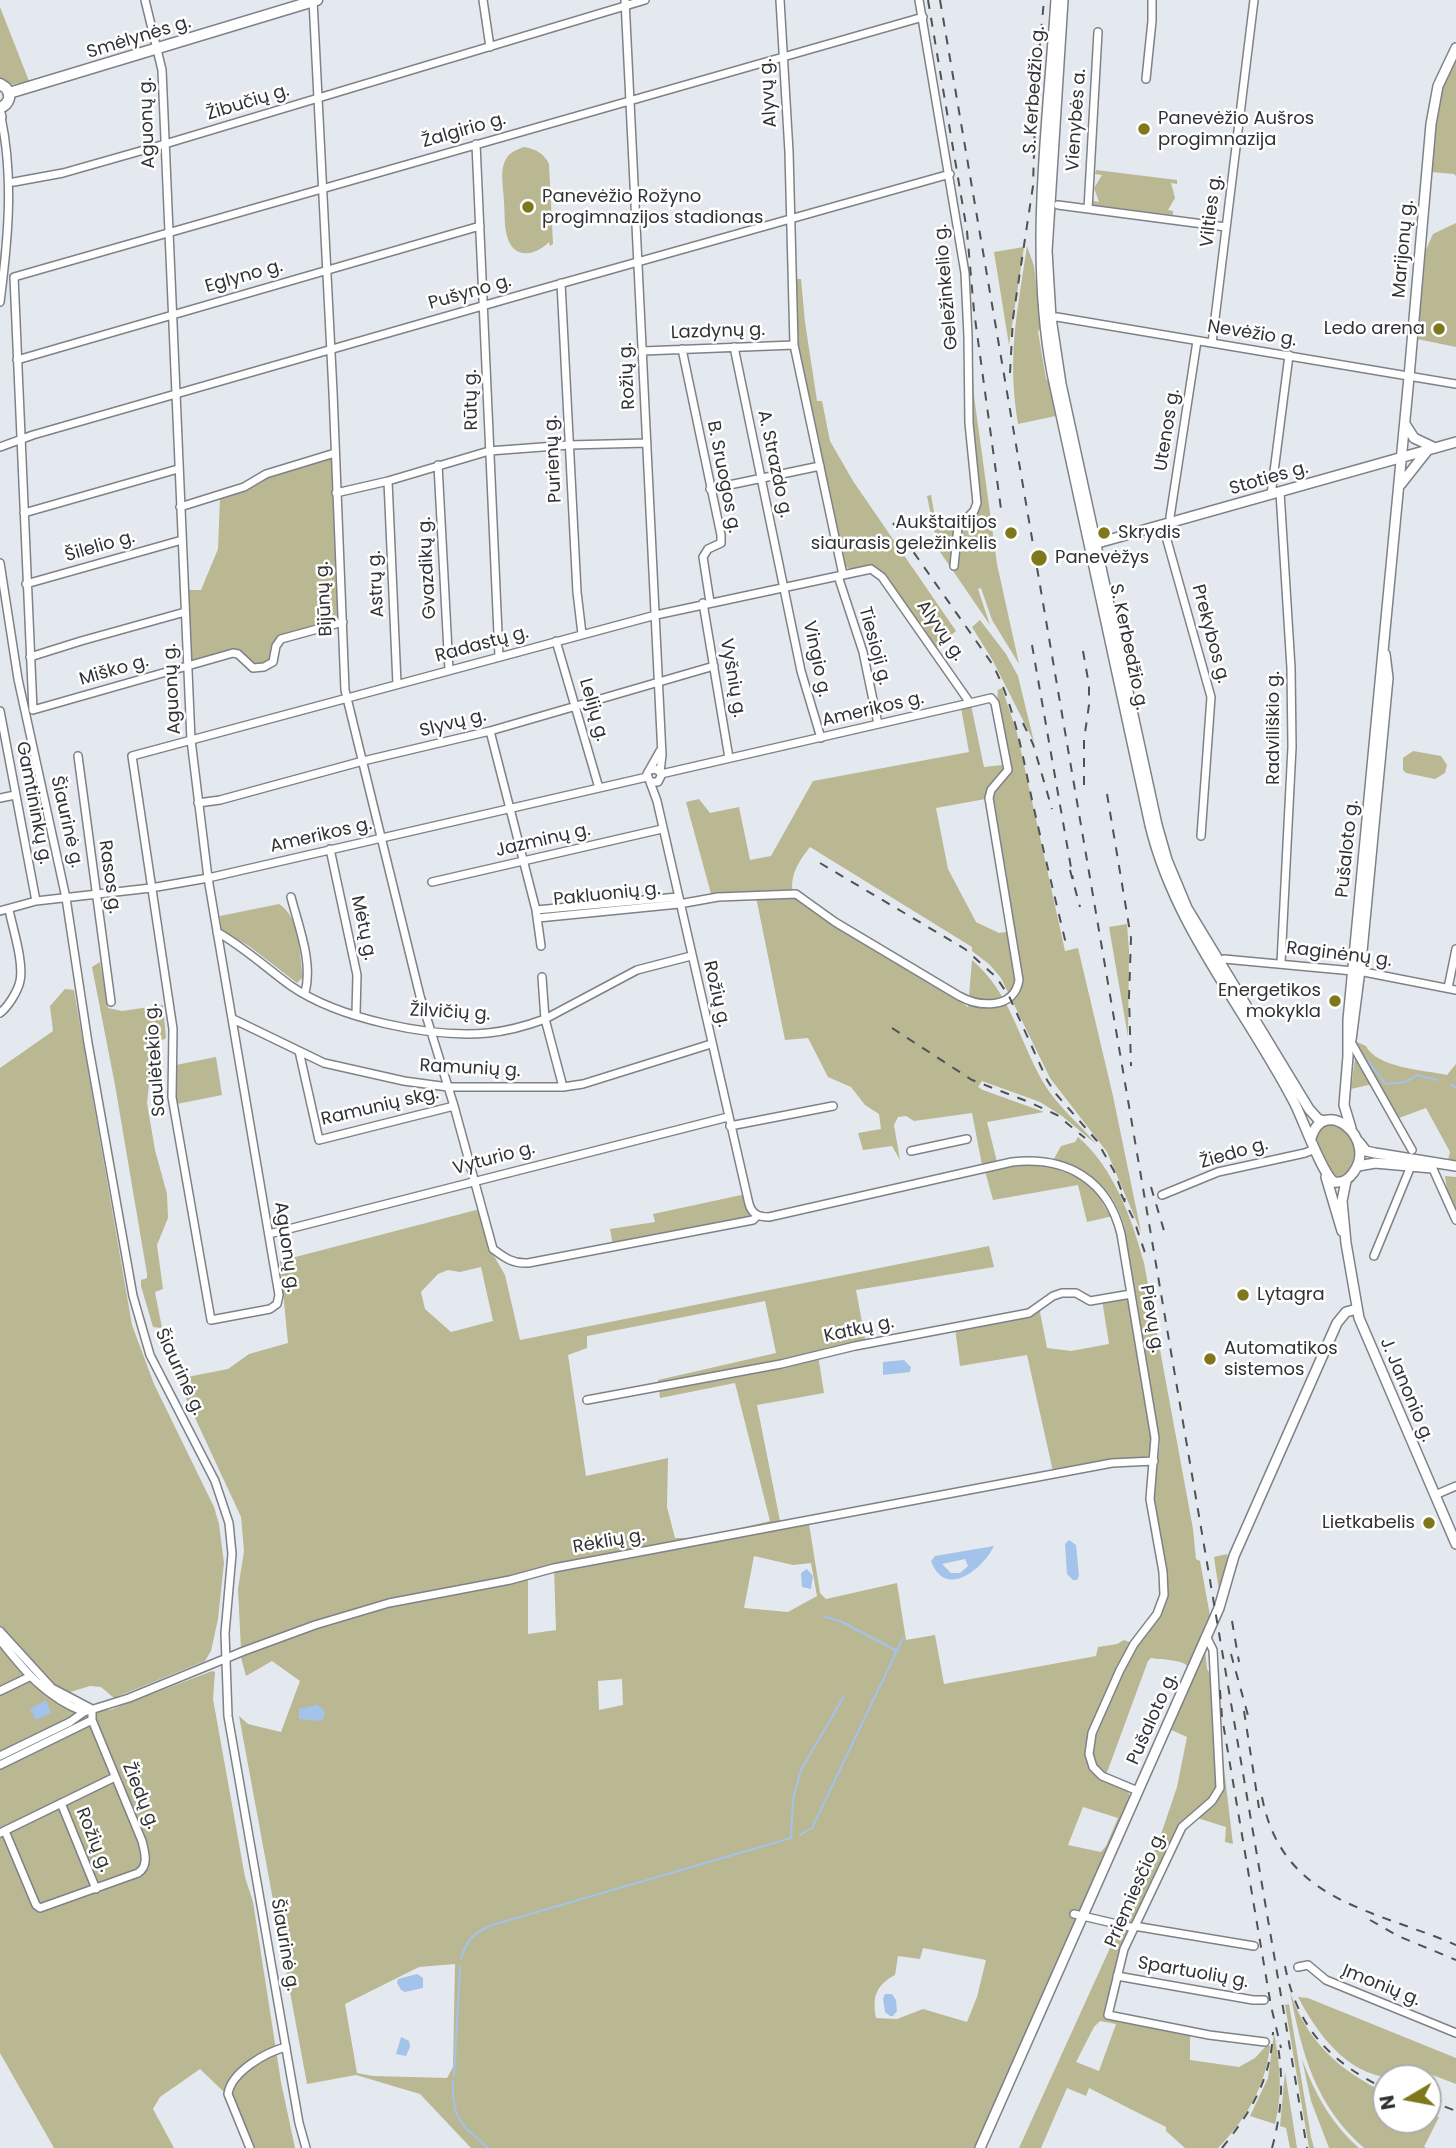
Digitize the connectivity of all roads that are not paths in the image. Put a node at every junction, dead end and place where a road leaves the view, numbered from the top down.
1 (145, 0) edge
2 (315, 0) edge
3 (483, 0) edge
4 (645, 0) edge
5 (780, 0) edge
6 (919, 0) edge
7 (1056, 0) edge
8 (1063, 0) edge
9 (1152, 0) edge
10 (1254, 0) edge
11 (625, 3) edge
12 (923, 17) junction
13 (1098, 32) dead end
14 (489, 47) junction
15 (158, 48) junction
16 (1456, 48) edge
17 (783, 56) junction
18 (1146, 79) dead end
19 (0, 84) edge
20 (9, 93) junction
21 (319, 98) junction
22 (630, 100) junction
23 (0, 113) edge
24 (164, 144) junction
25 (476, 144) junction
26 (950, 173) junction
27 (14, 182) dead end
28 (322, 190) junction
29 (1058, 205) dead end
30 (1087, 209) junction
31 (792, 216) junction
32 (480, 226) junction
33 (1226, 227) junction
34 (169, 234) junction
35 (638, 261) junction
36 (327, 270) junction
37 (561, 283) junction
38 (0, 302) edge
39 (485, 306) junction
40 (171, 314) junction
41 (1047, 318) junction
42 (1197, 341) junction
43 (1212, 343) junction
44 (794, 345) junction
45 (734, 347) junction
46 (330, 349) junction
47 (682, 349) junction
48 (643, 351) junction
49 (1289, 355) junction
50 (17, 360) junction
51 (1409, 377) junction
52 (1456, 384) edge
53 (174, 394) junction
54 (1405, 423) junction
55 (21, 440) junction
56 (1456, 442) edge
57 (648, 443) junction
58 (569, 445) junction
59 (0, 447) edge
60 (1432, 449) junction
61 (489, 451) junction
62 (335, 453) junction
63 (1401, 457) junction
64 (1377, 464) junction
65 (438, 465) junction
66 (820, 466) junction
67 (178, 469) junction
68 (761, 478) junction
69 (388, 481) junction
70 (1399, 487) junction
71 (710, 489) junction
72 (336, 493) junction
73 (1275, 494) junction
74 (180, 507) junction
75 (24, 513) junction
76 (1167, 524) junction
77 (182, 540) junction
78 (1093, 544) junction
79 (0, 563) edge
80 (954, 566) dead end
81 (841, 575) junction
82 (26, 584) junction
83 (785, 587) junction
84 (706, 603) junction
85 (185, 612) junction
86 (656, 615) junction
87 (343, 622) junction
88 (582, 634) junction
89 (556, 640) junction
90 (499, 656) junction
91 (30, 657) junction
92 (188, 666) junction
93 (714, 666) junction
94 (449, 670) junction
95 (658, 682) junction
96 (397, 684) junction
97 (347, 697) junction
98 (970, 703) junction
99 (576, 707) junction
100 (0, 710) edge
101 (878, 724) junction
102 (490, 731) junction
103 (821, 738) junction
104 (191, 740) junction
105 (1136, 745) junction
106 (660, 750) junction
107 (78, 756) dead end
108 (132, 756) joint
109 (729, 758) junction
110 (363, 761) junction
111 (660, 775) junction
112 (649, 776) junction
113 (600, 788) junction
114 (15, 795) junction
115 (0, 798) edge
116 (657, 801) junction
117 (198, 803) junction
118 (510, 808) junction
119 (662, 829) junction
120 (1201, 836) dead end
121 (383, 837) junction
122 (330, 849) junction
123 (523, 863) junction
124 (208, 878) junction
125 (432, 882) dead end
126 (151, 888) junction
127 (96, 895) junction
128 (291, 897) dead end
129 (66, 898) junction
130 (678, 900) junction
131 (36, 901) junction
132 (4, 911) edge
133 (537, 914) junction
134 (217, 932) junction
135 (541, 946) dead end
136 (1456, 949) edge
137 (691, 956) junction
138 (1219, 962) junction
139 (1281, 963) junction
140 (1356, 971) junction
141 (542, 977) dead end
142 (1452, 989) edge
143 (305, 993) junction
144 (111, 1002) dead end
145 (1244, 1010) junction
146 (0, 1013) edge
147 (356, 1014) junction
148 (233, 1019) junction
149 (545, 1019) junction
150 (429, 1030) junction
151 (1351, 1042) junction
152 (711, 1044) junction
153 (299, 1051) junction
154 (1348, 1056) junction
155 (448, 1087) junction
156 (563, 1087) junction
157 (1345, 1105) junction
158 (454, 1106) junction
159 (833, 1106) dead end
160 (728, 1117) junction
161 (1335, 1120) junction
162 (1324, 1121) junction
163 (730, 1126) junction
164 (1352, 1129) junction
165 (1311, 1138) junction
166 (967, 1139) dead end
167 (1358, 1140) junction
168 (1315, 1149) junction
169 (1412, 1150) dead end
170 (911, 1151) dead end
171 (1358, 1166) junction
172 (1434, 1166) junction
173 (1456, 1166) edge
174 (1411, 1167) junction
175 (1324, 1172) junction
176 (1456, 1172) edge
177 (472, 1181) junction
178 (1346, 1181) junction
179 (1162, 1195) dead end
180 (757, 1216) junction
181 (1456, 1220) edge
182 (269, 1234) junction
183 (1346, 1243) junction
184 (1374, 1256) dead end
185 (1131, 1294) junction
186 (1357, 1309) junction
187 (211, 1320) joint
188 (587, 1400) dead end
189 (1154, 1461) junction
190 (1456, 1486) edge
191 (1435, 1495) junction
192 (1456, 1544) edge
193 (0, 1631) edge
194 (1206, 1636) junction
195 (0, 1640) edge
196 (225, 1660) junction
197 (29, 1677) junction
198 (0, 1691) edge
199 (88, 1710) junction
200 (92, 1720) junction
201 (0, 1756) edge
202 (0, 1765) edge
203 (115, 1777) junction
204 (1138, 1791) junction
205 (61, 1803) junction
206 (3, 1832) edge
207 (96, 1889) junction
208 (1079, 1915) junction
209 (1134, 1927) junction
210 (1254, 1946) dead end
211 (1298, 1966) dead end
212 (1116, 1976) junction
213 (1264, 2000) dead end
214 (1456, 2033) edge
215 (1265, 2042) dead end
216 (286, 2047) junction
217 (250, 2148) edge
218 (306, 2148) edge
219 (980, 2148) edge

1 - 15 street, Aguonų g.
2 - 15 highway, Smėlynės g.
2 - 21 street, Bijūnų g.
3 - 14 street
4 - 11 street, Žibučių g.
5 - 17 street, Alyvų g.
6 - 12 street, Geležinkelio g.
7 - 41 main road, S. Kerbedžio g.
8 - 41 main road, S. Kerbedžio g.
9 - 18 street
10 - 33 street, Vilties g.
11 - 14 street, Žibučių g.
11 - 22 street, Rožių g.
12 - 17 street, Žalgirio g.
12 - 26 street, Geležinkelio g.
13 - 30 street, Vienybės a.
14 - 21 street, Žibučių g.
15 - 20 highway, Smėlynės g.
15 - 24 street, Aguonų g.
16 - 51 main road, Marijonų g.
17 - 22 street, Žalgirio g.
17 - 31 street, Alyvų g.
19 - 20 highway
20 - 23 highway
21 - 24 street, Žibučių g.
21 - 28 street, Bijūnų g.
22 - 25 street, Žalgirio g.
22 - 35 street, Rožių g.
23 - 38 street
24 - 27 street, Žibučių g.
24 - 34 street, Aguonų g.
25 - 28 street, Žalgirio g.
25 - 32 street, Rūtų g.
26 - 31 street, Pušyno g.
26 - 80 street, Geležinkelio g.
28 - 34 street, Žalgirio g.
28 - 36 street, Bijūnų g.
29 - 30 street
30 - 33 street
31 - 35 street, Pušyno g.
31 - 44 street, Alyvų g.
32 - 36 street, Eglyno g.
32 - 39 street, Rūtų g.
33 - 43 street, Vilties g.
34 - 40 street, Aguonų g.
34 - 50 street, Žalgirio g.
35 - 37 street, Pušyno g.
35 - 48 street, Rožių g.
36 - 40 street, Eglyno g.
36 - 46 street, Bijūnų g.
37 - 39 street, Pušyno g.
37 - 58 street, Purienų g.
39 - 46 street, Pušyno g.
39 - 61 street, Rūtų g.
40 - 50 street, Eglyno g.
40 - 53 street, Aguonų g.
41 - 42 street, Nevėžio g.
41 - 78 main road, S. Kerbedžio g.
42 - 43 street, Nevėžio g.
42 - 76 street, Utenos g.
43 - 49 street, Nevėžio g.
44 - 45 street, Lazdynų g.
44 - 66 street, Alyvų g.
45 - 47 street, Lazdynų g.
45 - 68 street, A. Strazdo g.
46 - 53 street, Pušyno g.
46 - 62 street, Bijūnų g.
47 - 48 street, Lazdynų g.
47 - 71 street, B. Sruogos g.
48 - 57 street, Rožių g.
49 - 51 street, Nevėžio g.
49 - 73 street, Radviliškio g.
50 - 55 street
51 - 52 street, Nevėžio g.
51 - 54 main road, Marijonų g.
53 - 55 street, Pušyno g.
53 - 67 street, Aguonų g.
54 - 60 main road
54 - 63 main road, Marijonų g.
55 - 59 street, Pušyno g.
55 - 75 street
56 - 60 main road, Stoties g.
57 - 58 street
57 - 86 street, Rožių g.
58 - 61 street
58 - 88 street, Purienų g.
60 - 63 main road, Stoties g.
60 - 70 main road
61 - 65 street
61 - 90 street, Rūtų g.
62 - 72 street, Bijūnų g.
62 - 74 street
63 - 64 main road, Stoties g.
63 - 70 main road, Pušaloto g.
64 - 70 main road
64 - 73 main road, Stoties g.
65 - 69 street
65 - 94 street, Gvazdikų g.
66 - 68 street
66 - 81 street, Alyvų g.
67 - 74 street, Aguonų g.
67 - 75 street
68 - 71 street
68 - 83 street, A. Strazdo g.
69 - 72 street
69 - 96 street, Astrų g.
70 - 140 main road, Pušaloto g.
71 - 84 street, B. Sruogos g.
72 - 87 street, Bijūnų g.
73 - 76 main road, Stoties g.
73 - 139 street, Radviliškio g.
74 - 77 street, Aguonų g.
75 - 82 street
76 - 78 main road, Stoties g.
76 - 120 street, Prekybos g.
77 - 82 street, Šilelio g.
77 - 85 street, Aguonų g.
78 - 105 main road, S. Kerbedžio g.
79 - 129 street, Šiaurinė g.
81 - 83 street, Radastų g.
81 - 98 street, Alyvų g.
81 - 101 street, Tiesioji g.
82 - 91 street
83 - 84 street, Radastų g.
83 - 103 street, Vingio g.
84 - 86 street, Radastų g.
84 - 93 street, Vyšnių g.
85 - 91 street
85 - 92 street, Aguonų g.
86 - 88 street, Radastų g.
86 - 95 street, Rožių g.
87 - 92 street, Miško g.
87 - 97 street, Bijūnų g.
88 - 89 street, Radastų g.
89 - 90 street, Radastų g.
89 - 99 street, Lelijų g.
90 - 94 street, Radastų g.
91 - 92 street, Miško g.
92 - 104 street, Aguonų g.
93 - 95 street, Slyvų g.
93 - 109 street, Vyšnių g.
94 - 96 street, Radastų g.
95 - 99 street, Slyvų g.
95 - 106 street, Rožių g.
96 - 97 street, Radastų g.
97 - 104 street, Radastų g.
97 - 110 street, Bijūnų g.
98 - 101 street, Amerikos g.
98 - 130 street, Pakluonių g.
99 - 102 street, Slyvų g.
99 - 113 street, Lelijų g.
100 - 114 street, Gamtininkų g.
101 - 103 street, Amerikos g.
102 - 110 street, Slyvų g.
102 - 118 street
103 - 109 street, Amerikos g.
104 - 108 street, Radastų g.
104 - 117 street, Aguonų g.
105 - 138 main road, S. Kerbedžio g.
105 - 145 main road, S. Kerbedžio g.
106 - 111 street, Rožių g.
106 - 112 street, Rožių g.
107 - 127 street, Rasos g.
108 - 126 street, Saulėtekio g.
109 - 111 street, Amerikos g.
110 - 117 street, Slyvų g.
110 - 121 street, Bijūnų g.
111 - 112 street
111 - 112 street, Amerikos g.
111 - 116 street, Rožių g.
112 - 113 street, Amerikos g.
112 - 116 street, Rožių g.
113 - 118 street, Amerikos g.
114 - 115 street
114 - 131 street, Gamtininkų g.
116 - 119 street, Rožių g.
117 - 124 street, Aguonų g.
118 - 121 street, Amerikos g.
118 - 123 street
119 - 123 street, Jazminų g.
119 - 130 street, Rožių g.
121 - 122 street, Amerikos g.
121 - 150 street, Bijūnų g.
122 - 124 street, Amerikos g.
122 - 147 street, Mėtų g.
123 - 125 street, Jazminų g.
123 - 133 street
124 - 126 street, Amerikos g.
124 - 134 street, Aguonų g.
126 - 127 street, Amerikos g.
126 - 187 street, Saulėtekio g.
127 - 129 street, Amerikos g.
127 - 144 street, Rasos g.
128 - 143 street
129 - 131 street, Amerikos g.
129 - 196 street, Šiaurinė g.
130 - 133 street, Pakluonių g.
130 - 137 street, Rožių g.
131 - 132 street, Amerikos g.
132 - 146 street
133 - 135 street
134 - 143 street, Žilvičių g.
134 - 148 street, Aguonų g.
136 - 142 street
137 - 149 street, Žilvičių g.
137 - 152 street, Rožių g.
138 - 139 street, Raginėnų g.
138 - 145 main road, S. Kerbedžio g.
139 - 140 street, Raginėnų g.
140 - 142 street, Raginėnų g.
140 - 151 main road, Pušaloto g.
140 - 154 main road, Pušaloto g.
141 - 149 street
143 - 147 street, Žilvičių g.
145 - 162 main road, S. Kerbedžio g.
145 - 165 main road, S. Kerbedžio g.
147 - 150 street, Žilvičių g.
148 - 153 street, Ramunių g.
148 - 182 street, Aguonų g.
149 - 150 street, Žilvičių g.
149 - 156 street
150 - 155 street, Bijūnų g.
151 - 154 main road, Pušaloto g.
151 - 169 street
152 - 156 street, Ramunių g.
152 - 160 street, Rožių g.
153 - 155 street, Ramunių g.
153 - 158 street, Ramunių skg.
154 - 157 main road, Pušaloto g.
155 - 156 street, Ramunių g.
155 - 158 street, Bijūnų g.
157 - 161 main road
157 - 164 main road, Pušaloto g.
158 - 177 street, Bijūnų g.
159 - 163 street
160 - 163 street, Rožių g.
160 - 177 street, Vyturio g.
161 - 162 main road
161 - 164 main road
162 - 165 main road
163 - 180 street, Rožių g.
164 - 167 main road
165 - 168 main road
166 - 170 street
167 - 171 main road
167 - 172 main road
168 - 175 main road
168 - 179 street, Žiedo g.
171 - 174 main road
171 - 178 main road
172 - 173 main road
172 - 174 main road
172 - 176 main road
172 - 181 street
174 - 184 street
175 - 178 main road
175 - 183 main road, J. Janonio g.
177 - 180 street, Pievų g.
177 - 182 street, Vyturio g.
178 - 183 main road, J. Janonio g.
180 - 185 street, Pievų g.
182 - 187 street, Aguonų g.
183 - 186 main road, J. Janonio g.
185 - 188 street, Katkų g.
185 - 189 street, Pievų g.
186 - 191 main road, J. Janonio g.
186 - 194 main road, Pušaloto g.
189 - 196 street, Rėklių g.
189 - 204 street, Pievų g.
190 - 191 street
191 - 192 main road, J. Janonio g.
193 - 199 street
194 - 204 main road, Pušaloto g.
194 - 209 street, Priemiesčio g.
195 - 197 street
196 - 199 street, Rėklių g.
196 - 216 street, Šiaurinė g.
197 - 198 street
197 - 199 street
199 - 200 street, Žiedų g.
199 - 201 street, Rėklių g.
200 - 202 street
200 - 203 street, Žiedų g.
203 - 205 street
203 - 207 street, Žiedų g.
204 - 208 main road, Pušaloto g.
205 - 206 street
205 - 207 street, Rožių g.
206 - 207 street, Žiedų g.
208 - 209 street
208 - 219 main road, Pušaloto g.
209 - 210 street
209 - 212 street, Priemiesčio g.
211 - 214 street, Įmonių g.
212 - 213 street, Spartuolių g.
212 - 215 street, Priemiesčio g.
216 - 217 street
216 - 218 street, Šiaurinė g.

